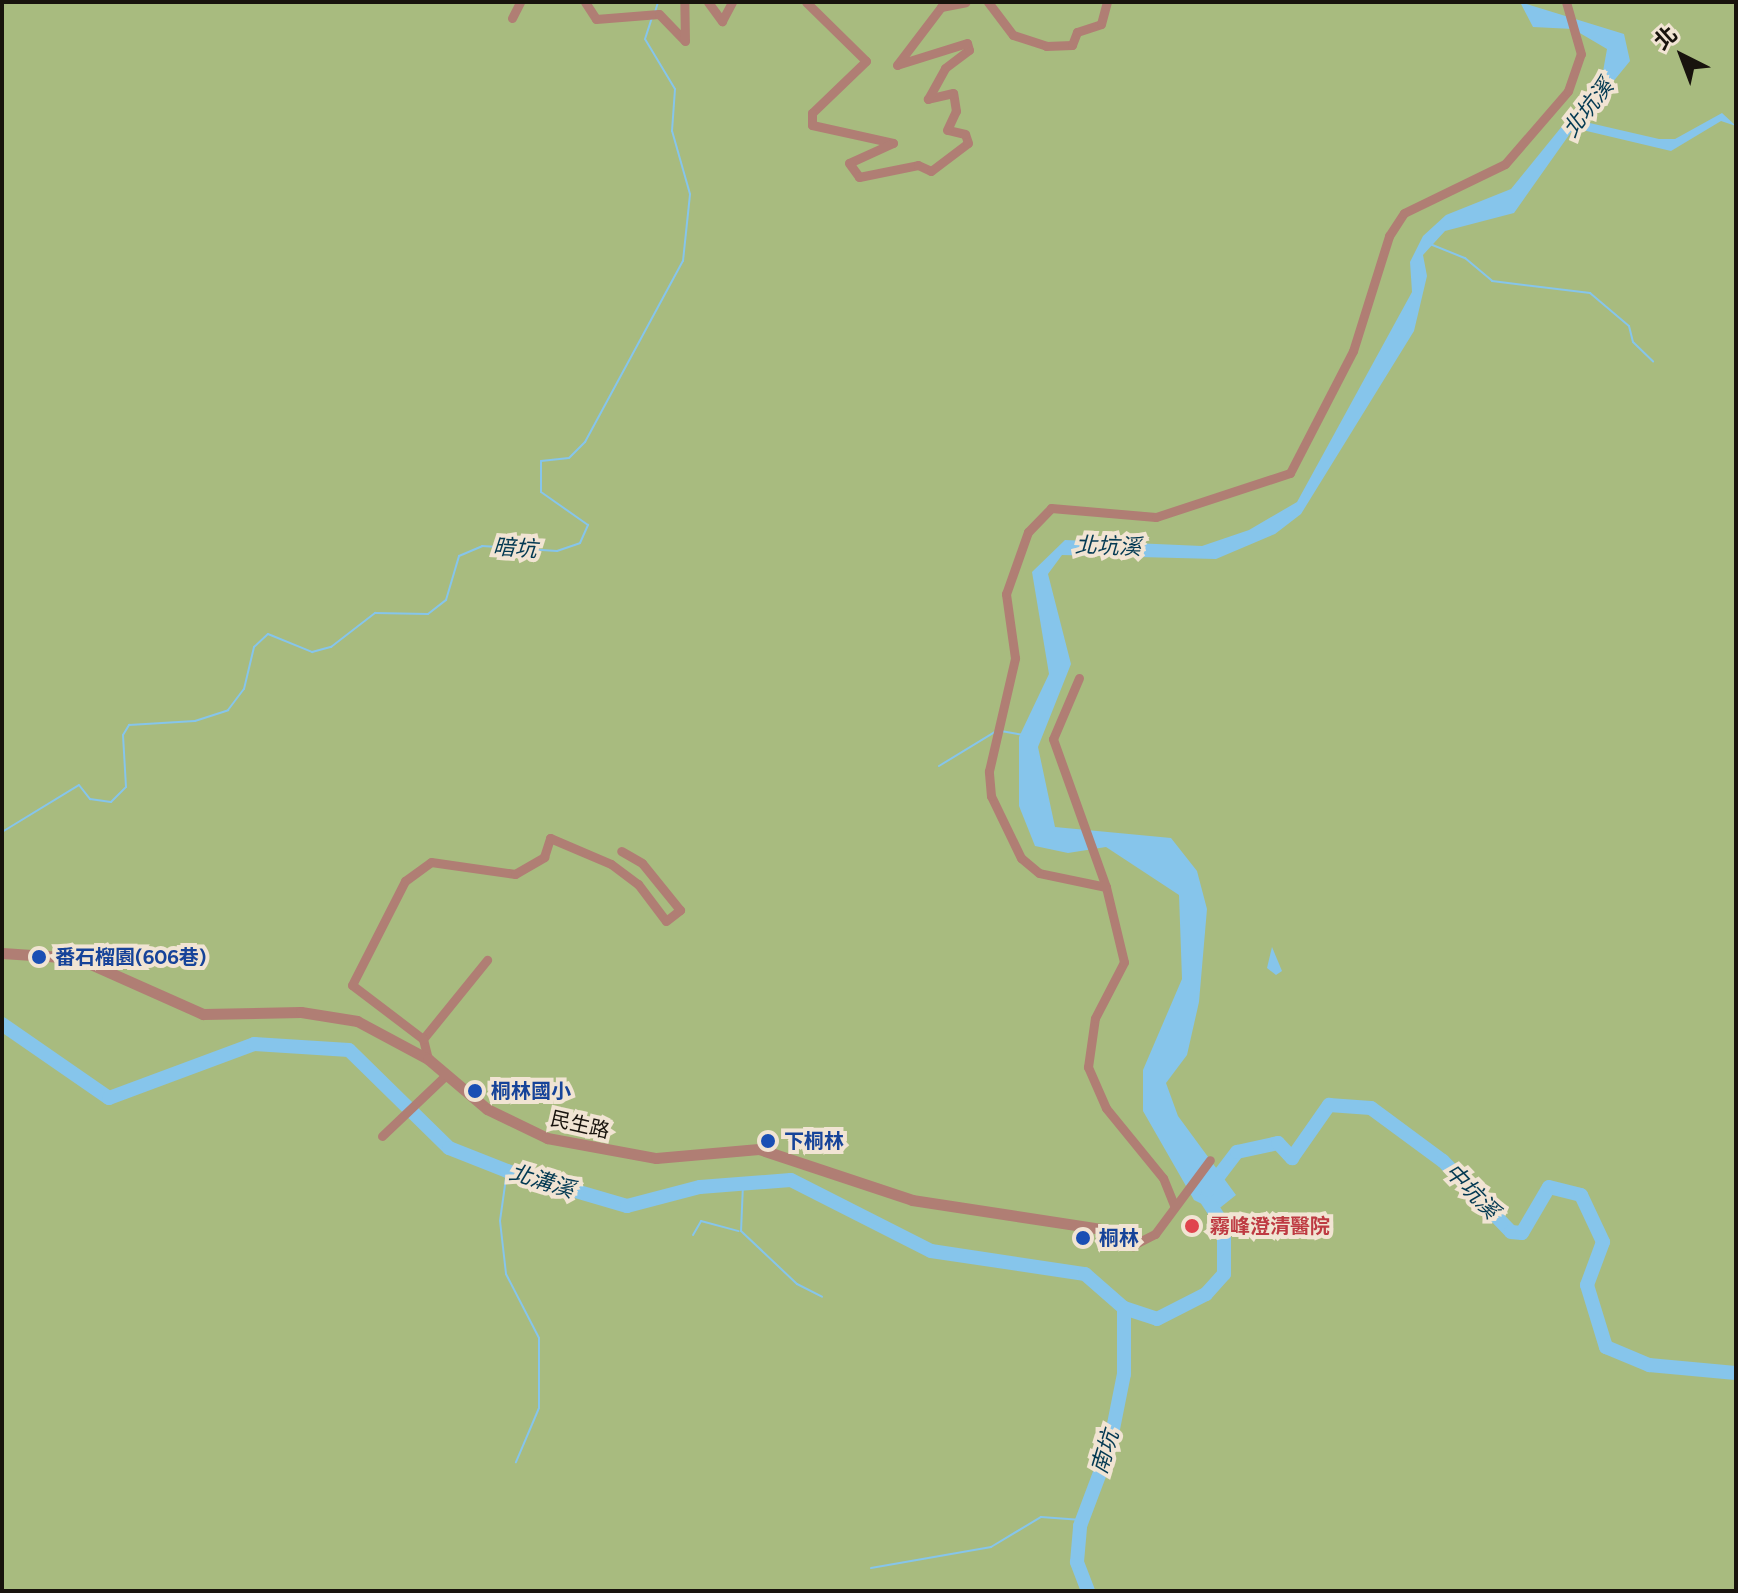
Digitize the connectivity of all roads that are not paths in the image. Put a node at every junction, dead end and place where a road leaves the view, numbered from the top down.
1 (520, 2) edge
2 (585, 2) edge
3 (684, 2) edge
4 (708, 2) edge
5 (732, 2) edge
6 (806, 2) edge
7 (966, 2) edge
8 (988, 2) edge
9 (1107, 2) edge
10 (1566, 2) edge
11 (512, 18) dead end
12 (1079, 678) dead end
13 (621, 851) dead end
14 (1106, 887) junction
15 (2, 953) edge
16 (487, 960) dead end
17 (423, 1039) junction
18 (428, 1059) junction
19 (445, 1076) junction
20 (385, 1134) dead end
21 (1210, 1160) dead end
22 (1178, 1201) junction
23 (1133, 1245) joint

1 - 11 street
2 - 3 street
4 - 5 street
6 - 7 street
8 - 9 street
10 - 14 street
12 - 14 street
13 - 17 street
14 - 22 street
15 - 18 street, 民生路
16 - 17 street
17 - 18 street
18 - 19 street, 民生路
19 - 20 street
19 - 23 street, 民生路
21 - 22 street
22 - 23 street

